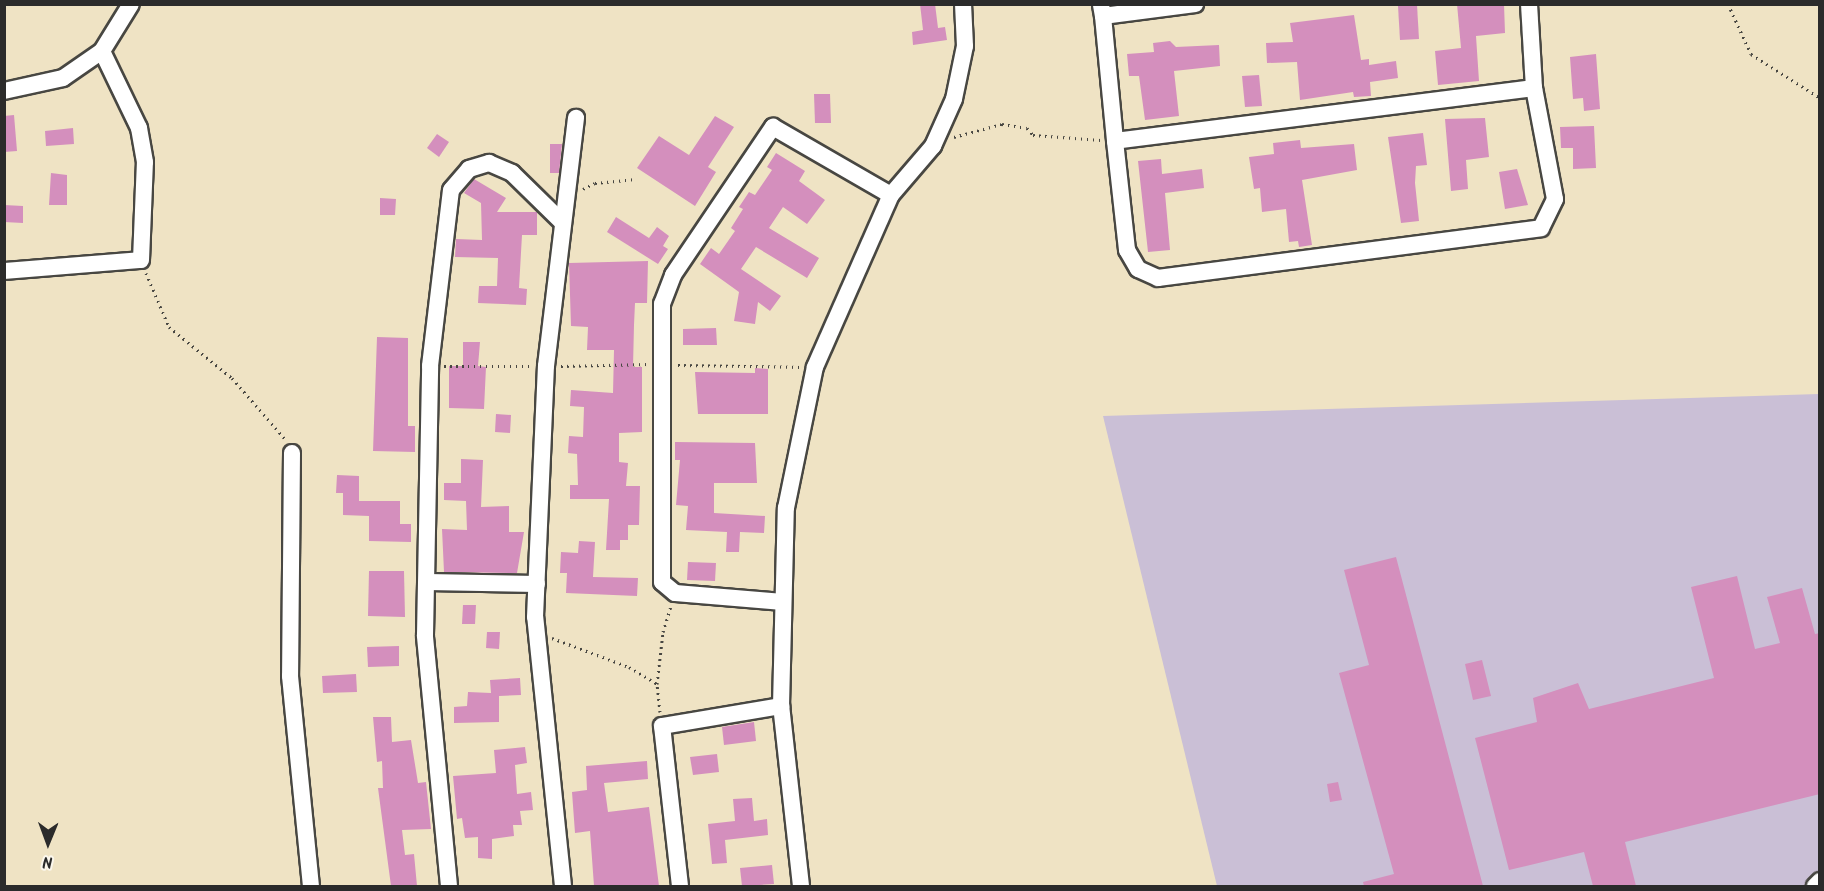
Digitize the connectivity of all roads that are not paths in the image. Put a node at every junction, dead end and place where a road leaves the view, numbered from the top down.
1 (131, 4) edge
2 (963, 4) edge
3 (1195, 4) edge
4 (1529, 4) edge
5 (1102, 10) edge
6 (102, 51) junction
7 (1534, 88) junction
8 (4, 91) edge
9 (576, 118) dead end
10 (1115, 141) junction
11 (891, 195) junction
12 (562, 222) junction
13 (4, 271) edge
14 (292, 453) road end
15 (427, 582) junction
16 (537, 584) junction
17 (783, 602) junction
18 (781, 706) junction
19 (1820, 881) edge
20 (311, 886) edge
21 (449, 886) edge
22 (563, 886) edge
23 (680, 886) edge
24 (801, 886) edge
25 (1815, 886) edge

1 - 6 street
2 - 11 street
3 - 5 street
4 - 7 street
5 - 10 street
6 - 8 street
6 - 13 street
7 - 10 street
7 - 10 street
9 - 12 street
11 - 17 street
11 - 17 street
12 - 15 street
12 - 16 street
14 - 20 street
15 - 16 street
15 - 21 street
16 - 22 street
17 - 18 street
18 - 23 street
18 - 24 street
19 - 25 street

